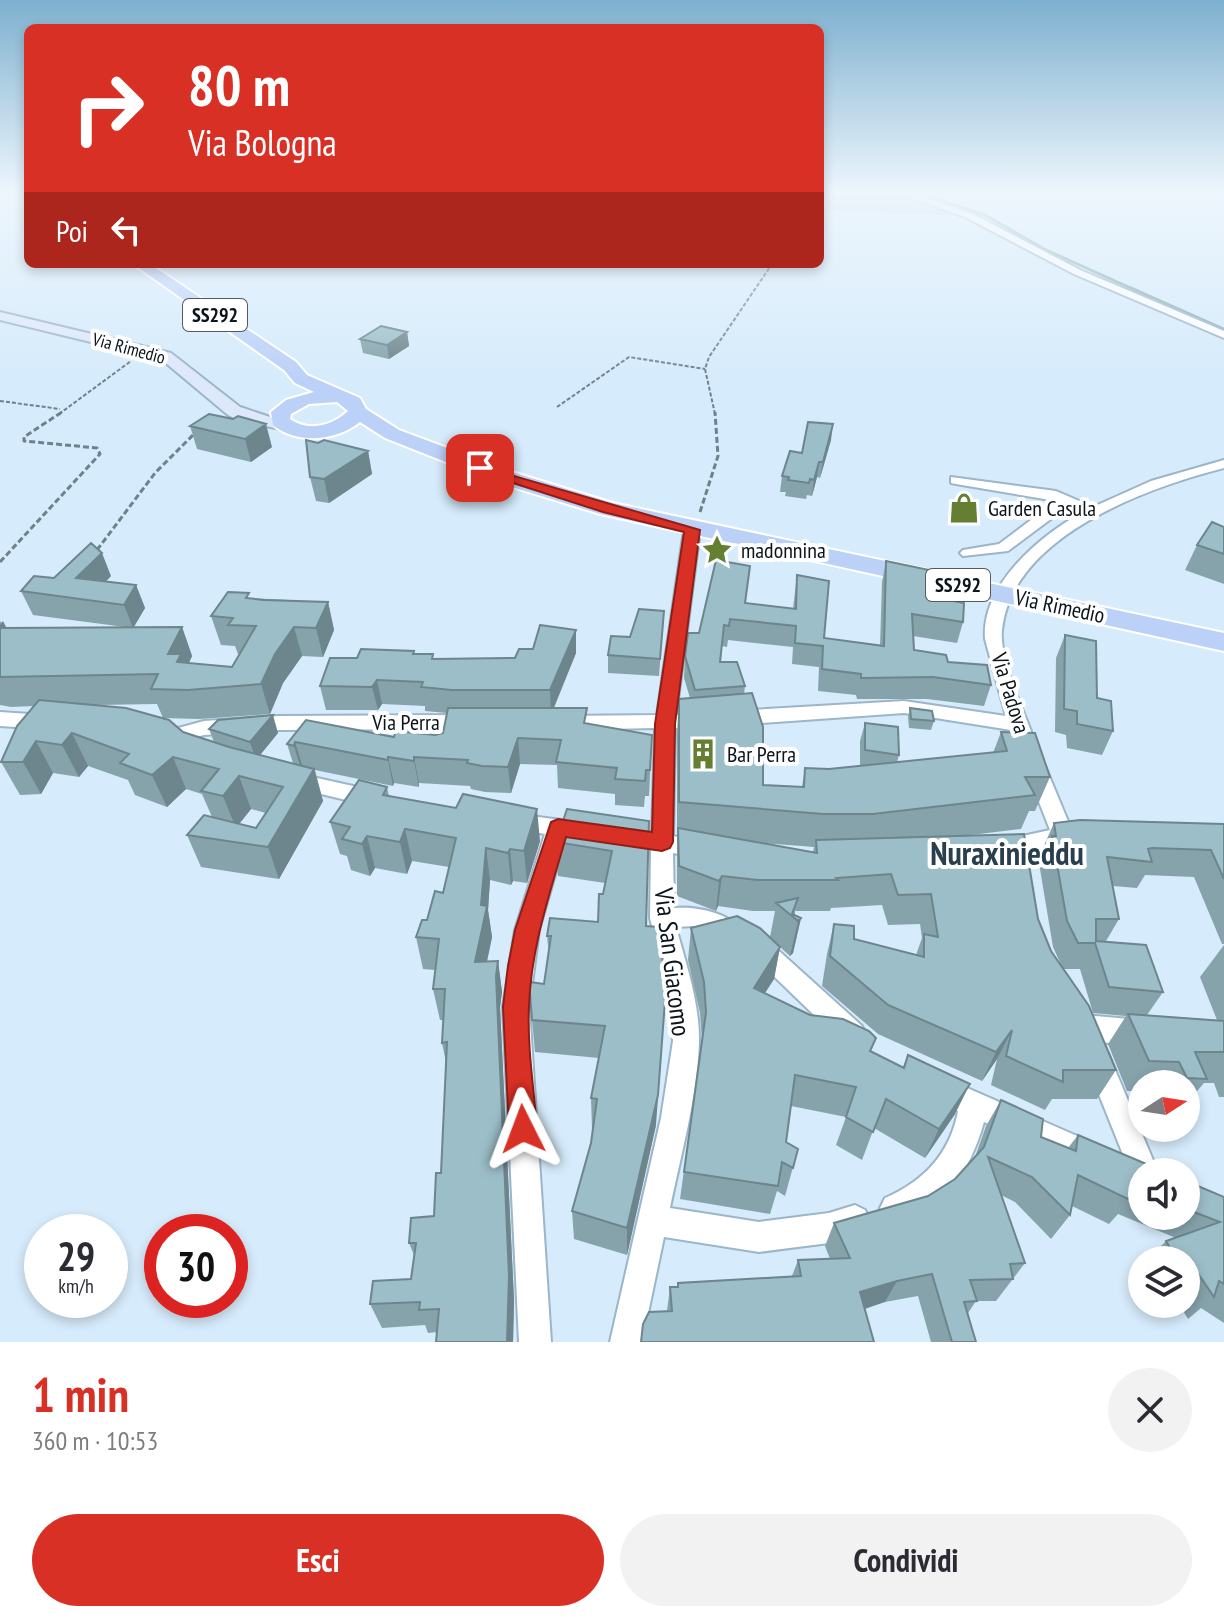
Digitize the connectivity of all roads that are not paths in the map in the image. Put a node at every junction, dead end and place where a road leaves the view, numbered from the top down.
1 (1042, 254) edge
2 (146, 268) edge
3 (0, 316) edge
4 (1224, 335) edge
5 (301, 379) junction
6 (352, 405) junction
7 (285, 413) junction
8 (322, 431) junction
9 (433, 449) junction
10 (1224, 464) edge
11 (956, 480) dead end
12 (1066, 501) junction
13 (1093, 513) junction
14 (692, 530) junction
15 (968, 553) dead end
16 (1003, 594) junction
17 (1224, 642) edge
18 (0, 719) edge
19 (496, 722) edge
20 (543, 722) edge
21 (62, 723) edge
22 (665, 724) junction
23 (1018, 724) junction
24 (151, 731) edge
25 (178, 735) junction
26 (196, 751) edge
27 (281, 777) edge
28 (389, 802) edge
29 (495, 819) edge
30 (558, 828) junction
31 (1062, 834) junction
32 (1088, 834) edge
33 (662, 842) junction
34 (977, 852) edge
35 (721, 853) edge
36 (662, 918) junction
37 (1162, 1034) edge
38 (870, 1051) edge
39 (920, 1080) edge
40 (973, 1105) junction
41 (1138, 1158) edge
42 (1128, 1173) edge
43 (653, 1220) junction
44 (535, 1342) edge
45 (626, 1342) edge

1 - 4 street
2 - 5 main road, SS292
3 - 7 street, Via Rimedio
5 - 6 main road, SS292
5 - 7 main road
6 - 7 main road
6 - 8 main road
6 - 9 main road, Via Rimedio / SS292
7 - 8 main road, SS292
8 - 9 main road, Via Rimedio / SS292
9 - 14 main road, Via Rimedio / SS292
10 - 13 street
11 - 12 street
12 - 13 street
12 - 15 street
13 - 16 street
14 - 16 main road, Via Rimedio / SS292
14 - 22 street, Via San Giacomo
16 - 17 main road, Via Rimedio / SS292
16 - 23 street, Via Padova
18 - 21 street
19 - 25 street, Via Perra
20 - 22 street
22 - 23 street
22 - 33 street, Via San Giacomo
23 - 31 street, Via Padova
24 - 25 street
25 - 26 street
27 - 28 street
29 - 30 street
30 - 33 street
30 - 44 street
31 - 32 street
31 - 34 street
33 - 35 street
33 - 36 street, Via San Giacomo
36 - 38 street
36 - 43 street, Via San Giacomo
37 - 41 street
39 - 40 street
40 - 42 street
40 - 43 street
43 - 45 street, Via San Giacomo

